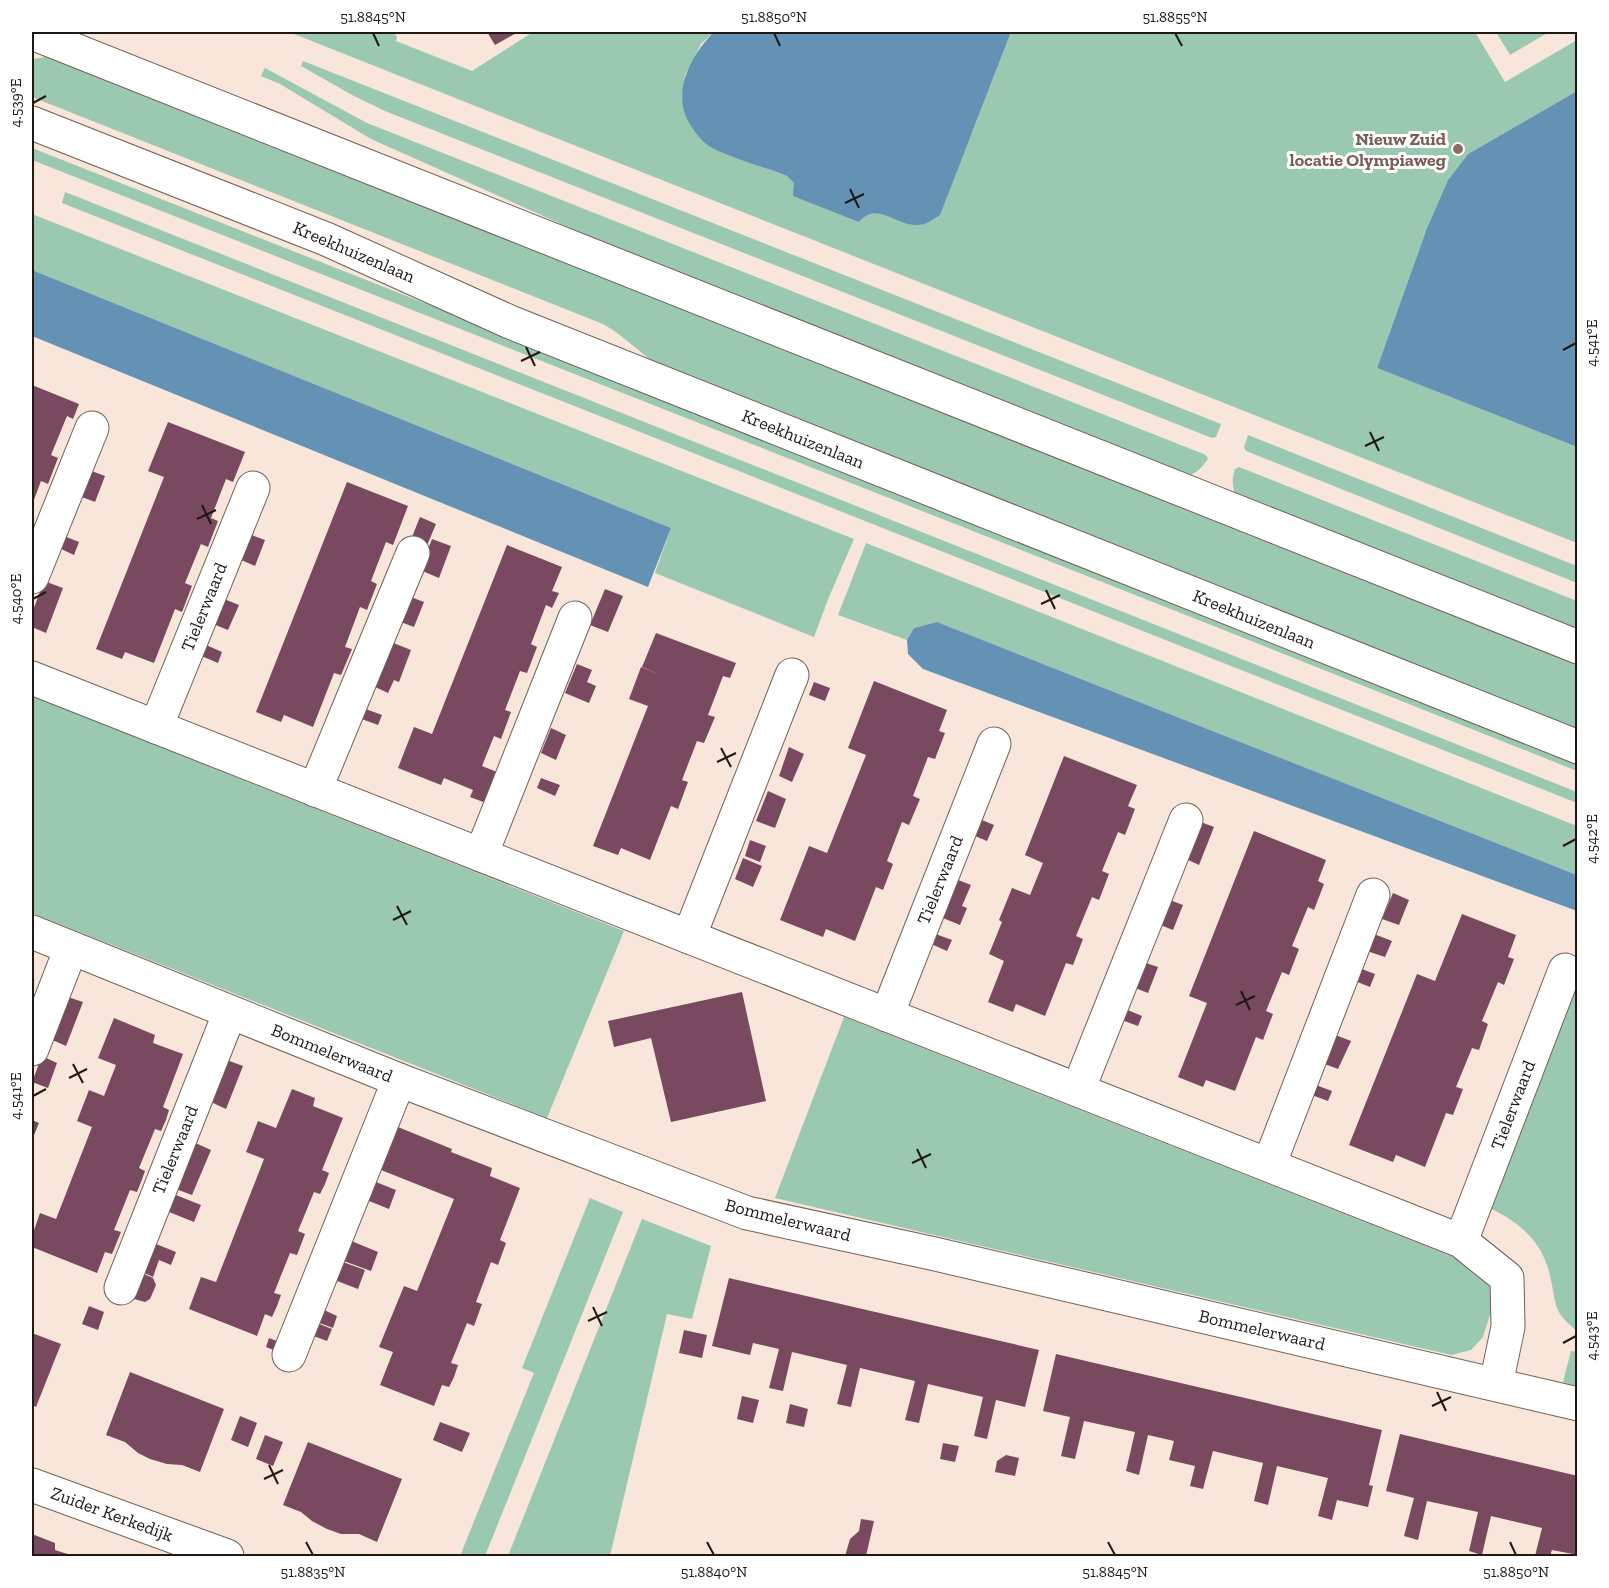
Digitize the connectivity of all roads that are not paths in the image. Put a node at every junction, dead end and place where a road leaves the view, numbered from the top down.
1 (32, 33) edge
2 (32, 123) edge
3 (92, 428) dead end
4 (253, 488) dead end
5 (413, 553) dead end
6 (32, 578) edge
7 (575, 618) dead end
8 (1578, 647) edge
9 (792, 675) dead end
10 (32, 678) edge
11 (156, 727) junction
12 (994, 744) dead end
13 (1578, 747) edge
14 (315, 790) junction
15 (1186, 820) dead end
16 (481, 855) junction
17 (1373, 895) dead end
18 (32, 932) edge
19 (689, 937) junction
20 (71, 948) junction
21 (1565, 970) dead end
22 (230, 1012) junction
23 (887, 1015) junction
24 (32, 1049) edge
25 (399, 1080) junction
26 (1078, 1090) junction
27 (1269, 1165) junction
28 (1461, 1241) junction
29 (121, 1288) dead end
30 (289, 1355) dead end
31 (1496, 1384) junction
32 (1578, 1404) edge
33 (32, 1485) edge
34 (227, 1557) edge

1 - 8 street
2 - 13 street, Kreekhuizenlaan
3 - 6 street
4 - 11 street, Tielerwaard
5 - 14 street
7 - 16 street
9 - 19 street
10 - 11 street
11 - 14 street
12 - 23 street, Tielerwaard
14 - 16 street
15 - 26 street
16 - 19 street
17 - 27 street
18 - 20 street, Bommelerwaard
19 - 23 street
20 - 22 street, Bommelerwaard
20 - 24 street
21 - 28 street, Tielerwaard
22 - 25 street, Bommelerwaard
22 - 29 street, Tielerwaard
23 - 26 street
25 - 30 street
25 - 31 street, Bommelerwaard
26 - 27 street
27 - 28 street
28 - 31 street
31 - 32 street, Bommelerwaard
33 - 34 street, Zuider Kerkedijk

